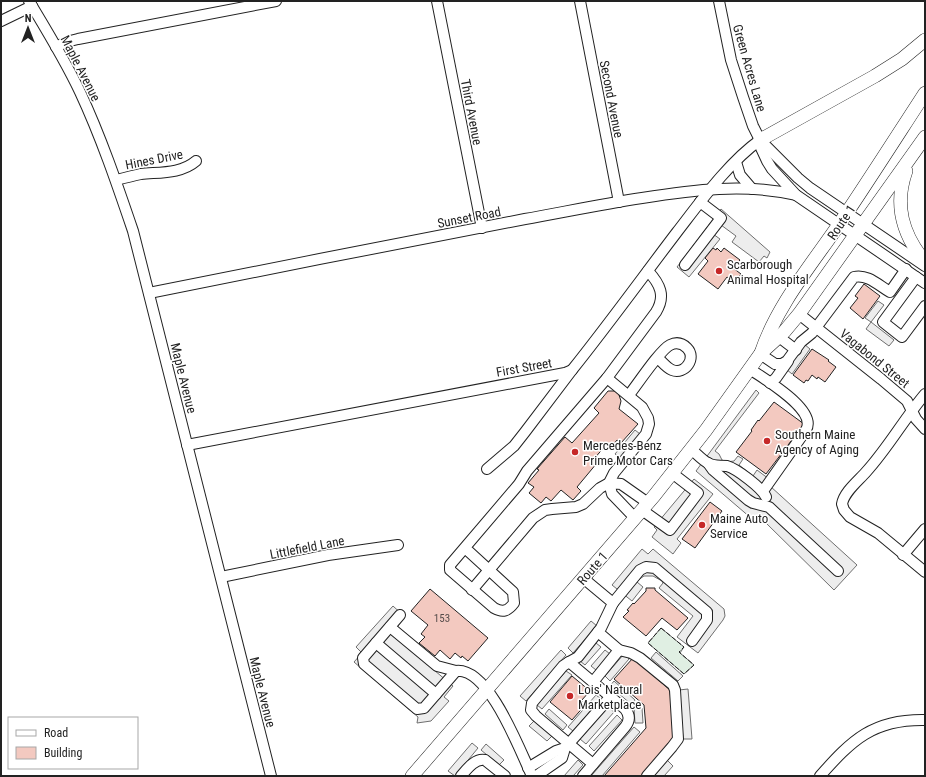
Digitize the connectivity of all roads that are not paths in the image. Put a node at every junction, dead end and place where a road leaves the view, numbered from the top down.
1 (276, 1) edge
2 (437, 1) edge
3 (580, 1) edge
4 (719, 1) edge
5 (30, 3) edge
6 (224, 6) edge
7 (1, 21) edge
8 (925, 40) edge
9 (56, 47) junction
10 (925, 93) edge
11 (925, 137) edge
12 (760, 140) junction
13 (196, 161) dead end
14 (909, 161) junction
15 (736, 162) junction
16 (116, 180) junction
17 (711, 189) junction
18 (752, 189) junction
19 (796, 196) junction
20 (619, 202) junction
21 (700, 202) junction
22 (847, 213) junction
23 (864, 224) junction
24 (839, 225) junction
25 (482, 228) junction
26 (855, 236) junction
27 (925, 262) edge
28 (685, 265) dead end
29 (925, 266) edge
30 (906, 269) junction
31 (648, 272) junction
32 (916, 277) junction
33 (925, 283) edge
34 (149, 293) junction
35 (925, 306) edge
36 (799, 314) junction
37 (816, 327) junction
38 (779, 338) junction
39 (761, 353) junction
40 (793, 354) junction
41 (658, 358) dead end
42 (750, 369) junction
43 (572, 370) junction
44 (607, 378) junction
45 (770, 383) junction
46 (925, 394) edge
47 (629, 395) junction
48 (912, 409) junction
49 (925, 429) edge
50 (187, 445) junction
51 (691, 449) junction
52 (708, 463) junction
53 (487, 469) dead end
54 (672, 473) junction
55 (609, 483) junction
56 (763, 491) junction
57 (769, 507) junction
58 (642, 510) junction
59 (925, 529) edge
60 (398, 545) dead end
61 (465, 548) junction
62 (903, 555) junction
63 (489, 570) junction
64 (838, 571) dead end
65 (925, 572) edge
66 (221, 577) junction
67 (583, 578) junction
68 (472, 590) junction
69 (614, 603) junction
70 (400, 615) dead end
71 (390, 627) junction
72 (598, 632) junction
73 (692, 641) dead end
74 (376, 642) junction
75 (619, 650) junction
76 (569, 662) junction
77 (456, 671) junction
78 (593, 682) junction
79 (487, 689) junction
80 (436, 694) junction
81 (611, 696) junction
82 (925, 720) edge
83 (567, 746) junction
84 (594, 764) junction
85 (529, 773) edge
86 (464, 775) edge
87 (271, 776) edge
88 (412, 776) edge
89 (505, 776) edge
90 (583, 776) edge
91 (647, 776) edge
92 (820, 776) edge

1 - 6 street
2 - 25 street, Third Avenue
3 - 20 street, Second Avenue
4 - 12 street, Green Acres Lane
5 - 7 street
5 - 9 street, Maple Avenue
6 - 9 street
8 - 12 main road
9 - 16 street, Maple Avenue
10 - 22 main road, Route 1
11 - 14 main road, Route 1
12 - 15 street, First Street
12 - 19 street, Green Acres Lane
12 - 22 street, Green Acres Lane
13 - 16 street, Hines Drive
14 - 23 main road, Route 1
14 - 27 main road
15 - 17 street, First Street
15 - 18 street
16 - 34 street, Maple Avenue
17 - 18 street, Sunset Road
17 - 20 street, Sunset Road
17 - 21 street, First Street
18 - 19 street, Sunset Road
19 - 24 street, Green Acres Lane
20 - 25 street, Sunset Road
21 - 28 street
21 - 31 street, First Street
22 - 23 street, Green Acres Lane
22 - 24 main road, Route 1
23 - 26 main road, Route 1
23 - 29 street, Green Acres Lane
24 - 26 street, Green Acres Lane
24 - 39 main road, Route 1
25 - 34 street, Sunset Road
26 - 30 street, Green Acres Lane
26 - 36 main road, Route 1
30 - 32 street, Green Acres Lane
30 - 37 street
31 - 43 street, First Street
31 - 44 street
32 - 33 street, Green Acres Lane
32 - 35 street
34 - 50 street, Maple Avenue
36 - 37 street, Vagabond Street
36 - 38 main road, Route 1
37 - 40 street
37 - 48 street, Vagabond Street
38 - 39 main road, Route 1
38 - 40 street
39 - 40 street
39 - 42 main road, Route 1
40 - 45 street
41 - 47 street
42 - 45 street
42 - 51 main road, Route 1
43 - 50 street, First Street
43 - 53 street
44 - 47 street
44 - 61 street
45 - 56 street
46 - 48 street
47 - 55 street
48 - 49 street, Vagabond Street
48 - 62 street
50 - 66 street, Maple Avenue
51 - 52 street
51 - 54 main road, Route 1
52 - 56 street
52 - 57 street
54 - 58 main road, Route 1
54 - 58 street
55 - 58 street
55 - 58 street
55 - 63 street
56 - 57 street
57 - 64 street
58 - 67 main road, Route 1
59 - 62 street
60 - 66 street, Littlefield Lane
61 - 63 street
61 - 68 street
62 - 65 street
63 - 68 street
63 - 68 street
66 - 87 street, Maple Avenue
67 - 69 street
67 - 79 main road, Route 1
69 - 72 street
69 - 73 street
70 - 71 street
71 - 74 street
71 - 77 street
72 - 75 street
72 - 76 street
74 - 80 street
74 - 80 street
75 - 78 street
75 - 91 street
76 - 78 street
76 - 83 street
77 - 79 street
77 - 80 street
78 - 81 street
79 - 85 street
79 - 88 main road, Route 1
81 - 83 street
81 - 84 street
82 - 92 street
83 - 84 street
83 - 85 street
84 - 90 street
86 - 89 street

